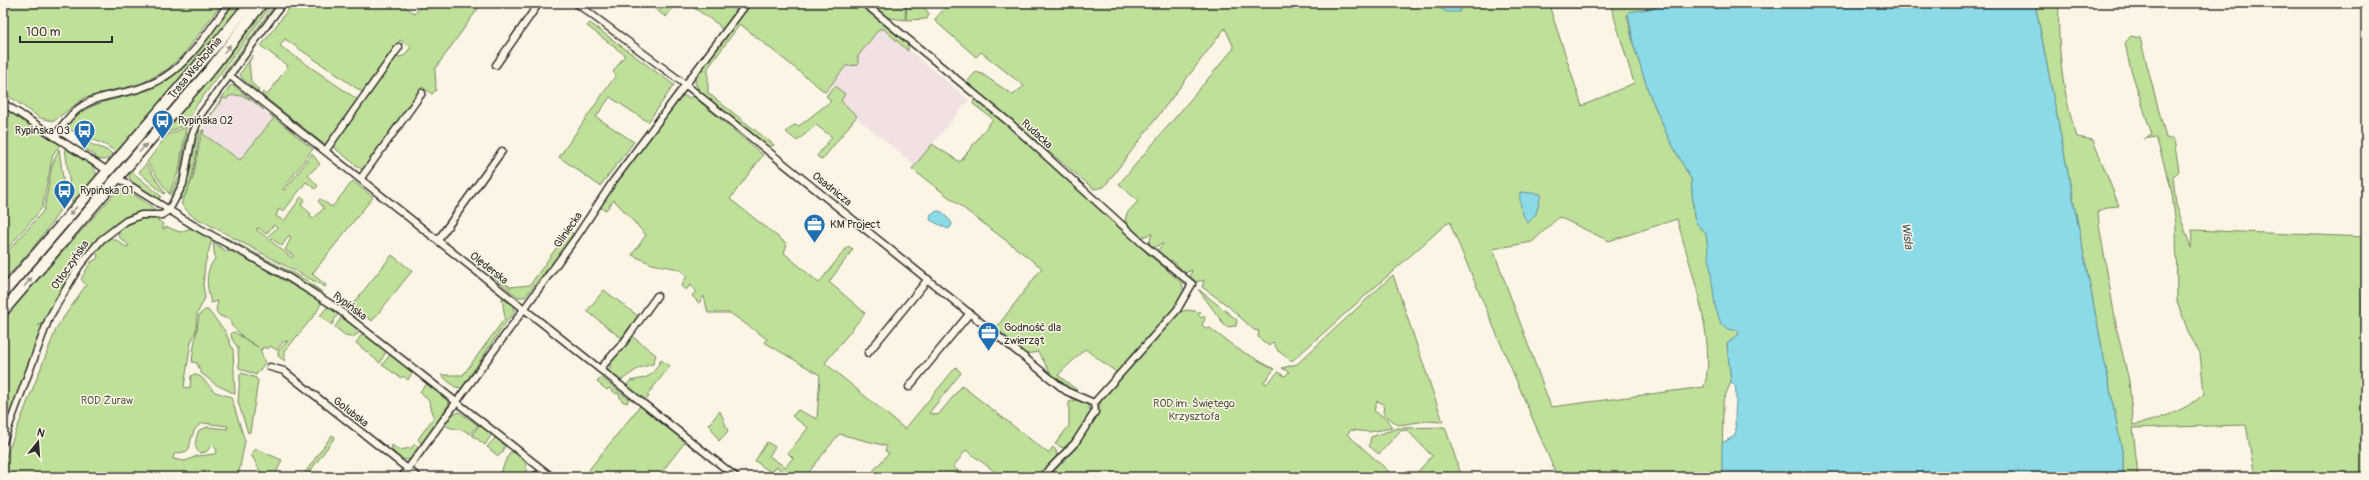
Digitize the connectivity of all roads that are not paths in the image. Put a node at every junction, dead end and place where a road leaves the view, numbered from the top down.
1 (228, 3) edge
2 (250, 3) edge
3 (262, 3) edge
4 (283, 3) edge
5 (539, 3) edge
6 (576, 3) edge
7 (747, 3) edge
8 (864, 3) edge
9 (399, 47) dead end
10 (496, 65) dead end
11 (229, 75) junction
12 (686, 85) junction
13 (422, 93) dead end
14 (3, 102) edge
15 (55, 137) junction
16 (326, 150) junction
17 (502, 151) dead end
18 (108, 171) junction
19 (118, 178) junction
20 (361, 178) junction
21 (169, 210) junction
22 (438, 240) junction
23 (928, 279) junction
24 (3, 293) edge
25 (657, 296) dead end
26 (524, 308) junction
27 (3, 311) edge
28 (970, 313) junction
29 (868, 353) dead end
30 (270, 367) dead end
31 (600, 370) junction
32 (909, 387) dead end
33 (456, 402) junction
34 (1094, 403) junction
35 (3, 442) edge
36 (407, 469) junction
37 (545, 472) junction
38 (402, 477) edge
39 (418, 477) edge
40 (532, 477) edge
41 (552, 477) edge
42 (736, 477) edge
43 (1042, 477) edge

1 - 15 street
2 - 18 main road, Trasa Wschodnia
19 -> 3 main road, Trasa Wschodnia
4 - 11 street
5 - 10 street
6 - 12 street, Osadnicza
7 - 12 street, Gliniecka
8 - 34 street, Rudacka
9 - 16 street
11 - 16 street, Olęderska
11 - 21 street
12 - 23 street, Osadnicza
12 - 26 street, Gliniecka
13 - 20 street
14 - 15 street
15 - 18 street
16 - 20 street, Olęderska
17 - 22 street
18 -> 24 main road, Trasa Wschodnia
19 - 21 street, Rypińska
27 -> 19 main road, Trasa Wschodnia
20 - 22 street, Olęderska
21 - 33 street, Rypińska
21 - 35 street, Otłoczyńska
22 - 26 street, Olęderska
23 - 28 street, Osadnicza
23 - 29 street
25 - 31 street
26 - 31 street, Olęderska
26 - 33 street, Gliniecka
28 - 32 street
28 - 34 street, Osadnicza
30 - 36 street, Golubska
31 - 42 street, Olęderska
33 - 36 street, Gliniecka
33 - 37 street, Rypińska
34 - 43 street
36 - 38 street, Gliniecka
36 - 39 street, Golubska
37 - 40 street
37 - 41 street, Rypińska

